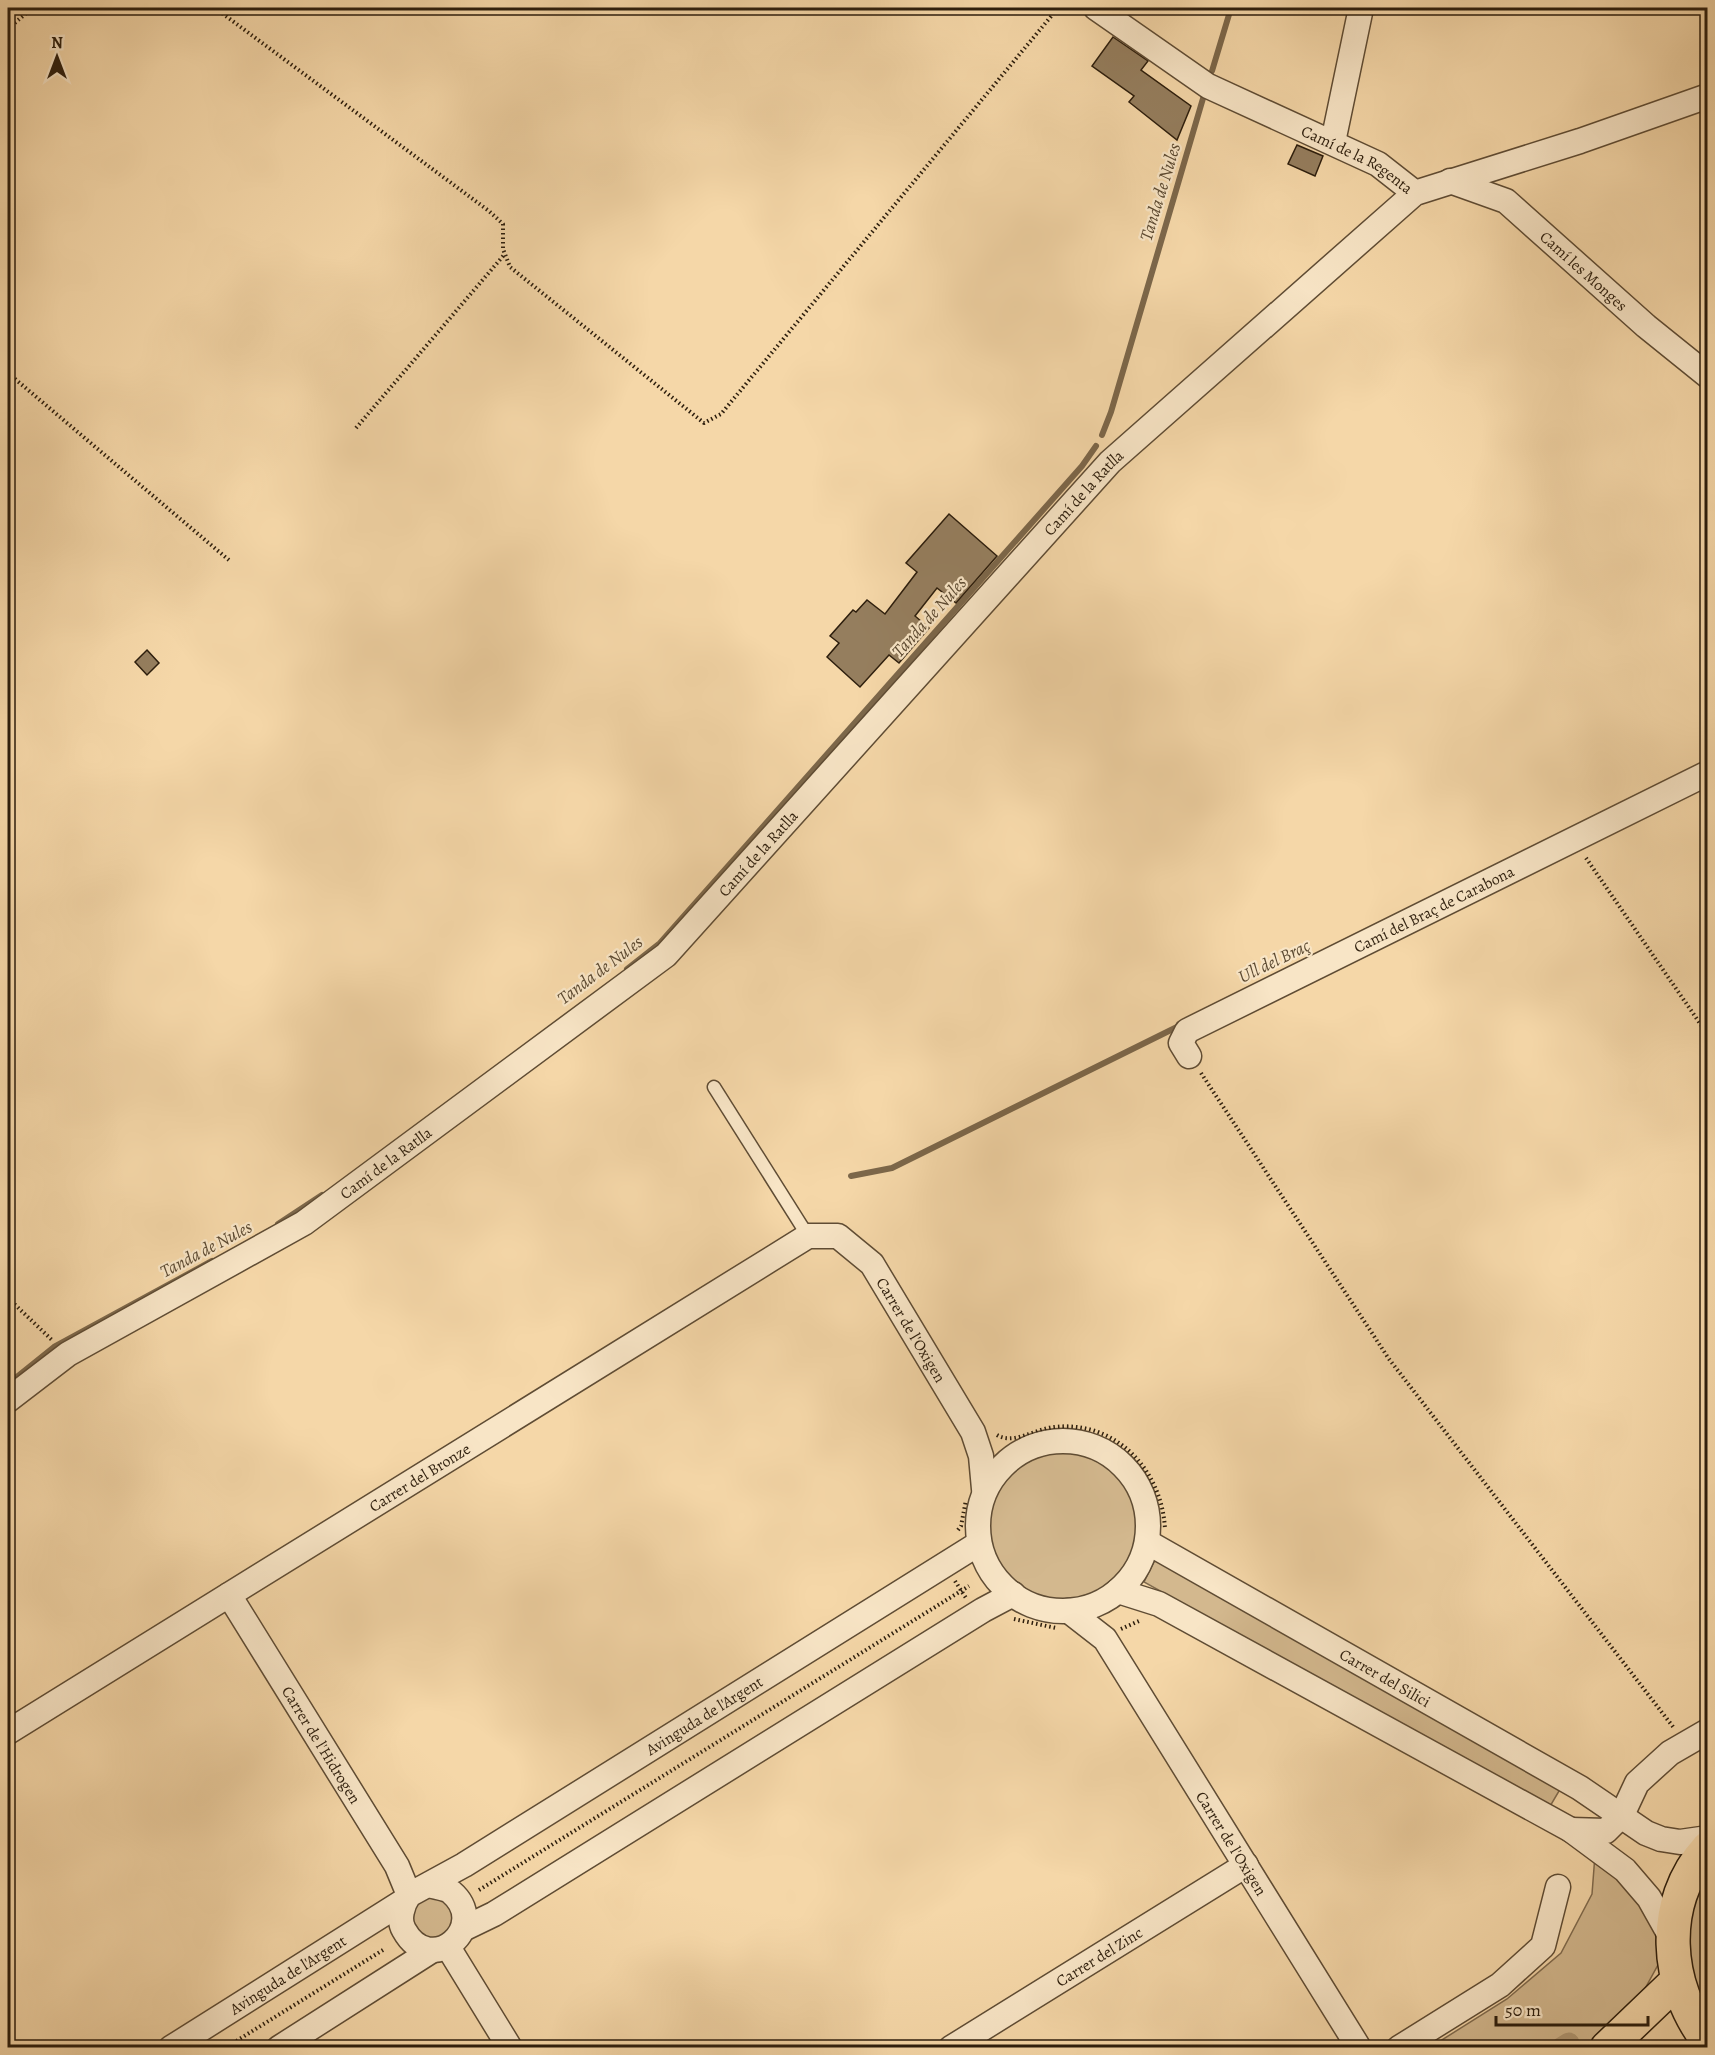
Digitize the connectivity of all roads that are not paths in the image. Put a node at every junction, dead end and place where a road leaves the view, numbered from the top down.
1 (1096, 8) edge
2 (1361, 8) edge
3 (1707, 96) edge
4 (1333, 142) junction
5 (1450, 181) junction
6 (1415, 193) junction
7 (1707, 375) edge
8 (1707, 773) edge
9 (1189, 1056) road end
10 (714, 1087) dead end
11 (808, 1236) junction
12 (8, 1400) edge
13 (973, 1432) junction
14 (1015, 1455) junction
15 (984, 1489) junction
16 (1147, 1542) junction
17 (978, 1544) junction
18 (1013, 1594) junction
19 (229, 1595) junction
20 (1112, 1595) junction
21 (1069, 1611) junction
22 (1106, 1639) junction
23 (1707, 1731) edge
24 (8, 1732) edge
25 (1637, 1783) junction
26 (1580, 1788) junction
27 (1622, 1815) junction
28 (1571, 1830) junction
29 (1707, 1838) edge
30 (1707, 1848) edge
31 (1246, 1865) junction
32 (1558, 1887) dead end
33 (414, 1894) junction
34 (1672, 1939) junction
35 (447, 1942) junction
36 (1677, 1981) junction
37 (1707, 2041) edge
38 (171, 2048) edge
39 (279, 2048) edge
40 (510, 2048) edge
41 (951, 2048) edge
42 (1359, 2048) edge
43 (1399, 2048) edge
44 (1607, 2048) edge

1 - 4 street, Camí de la Regenta
2 - 4 street
3 - 5 street, Camí de la Regenta
4 - 6 street, Camí de la Regenta
5 - 6 street, Camí de la Regenta
5 - 7 street, Camí les Monges
6 - 12 street, Camí de la Ratlla
8 - 9 street, Camí del Braç de Carabona
10 - 11 lane
11 - 13 street, Carrer de l'Oxigen
11 - 19 street, Carrer del Bronze
13 - 14 street
13 - 15 street, Carrer de l'Oxigen
14 - 15 street
14 - 16 street
15 - 17 street
16 - 20 street
16 - 26 street, Carrer del Silici
17 - 18 street
17 - 33 street, Avinguda de l'Argent
18 - 21 street
18 - 35 street
19 - 24 street, Carrer del Bronze
19 - 33 street, Carrer de l'Hidrogen
20 - 21 street
20 - 22 street
20 - 28 street
21 - 22 street, Carrer de l'Oxigen
22 - 31 street, Carrer de l'Oxigen
23 - 25 street
25 - 26 street
25 - 27 street
26 - 27 street, Carrer del Silici
27 - 28 street
27 - 29 street, Carrer del Silici
28 - 34 street
30 - 34 main road
31 - 41 street, Carrer del Zinc
31 - 42 street, Carrer de l'Oxigen
32 - 43 street
33 - 35 street
33 - 35 street
33 - 38 street, Avinguda de l'Argent
34 - 36 main road
35 - 39 street
35 - 40 street
36 - 37 main road
36 - 44 main road

